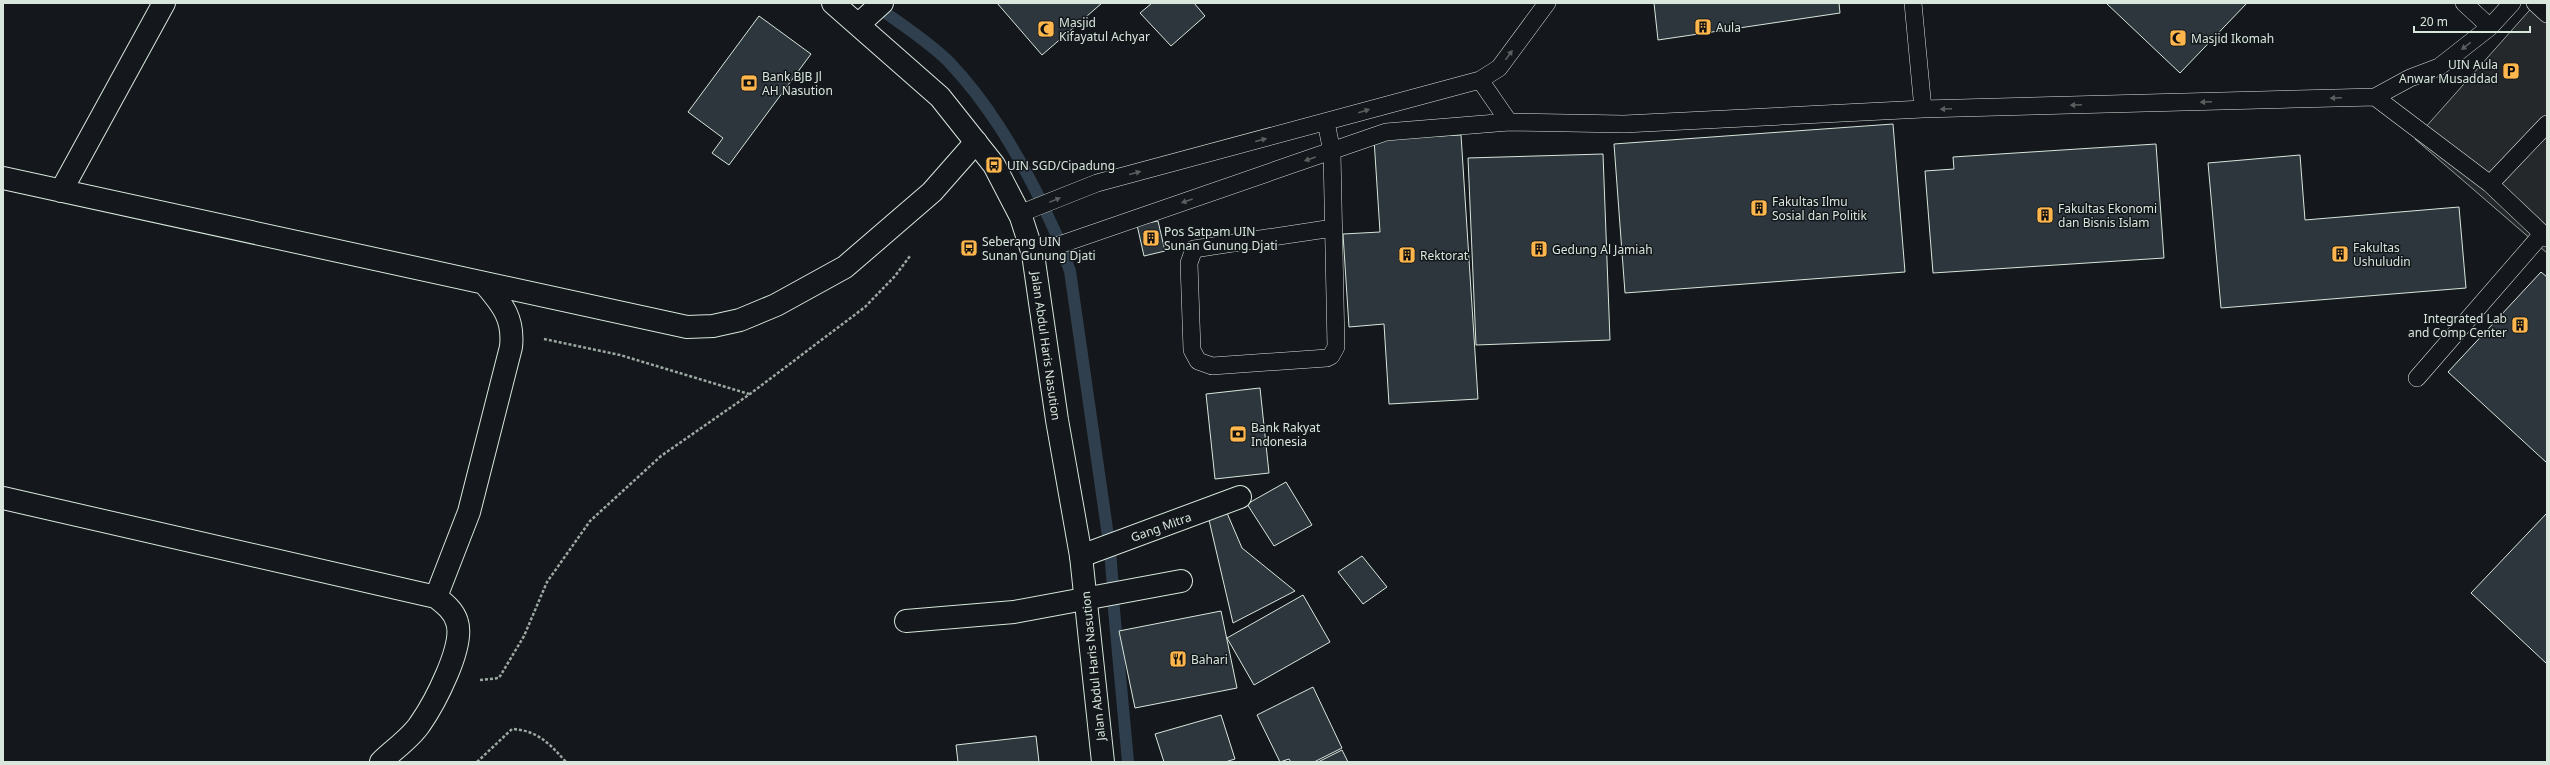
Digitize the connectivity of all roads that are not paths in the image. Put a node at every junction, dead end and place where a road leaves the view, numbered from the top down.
1 (164, 3) edge
2 (833, 3) edge
3 (882, 3) edge
4 (1547, 3) edge
5 (1913, 3) edge
6 (2464, 3) edge
7 (2512, 3) edge
8 (2535, 3) edge
9 (2547, 14) edge
10 (859, 24) junction
11 (2490, 27) junction
12 (1480, 80) junction
13 (2375, 97) junction
14 (1923, 109) junction
15 (1326, 122) junction
16 (1509, 122) junction
17 (2547, 124) edge
18 (976, 142) junction
19 (1332, 152) junction
20 (3, 178) edge
21 (2490, 184) junction
22 (61, 192) junction
23 (1019, 214) junction
24 (1333, 228) junction
25 (2545, 236) edge
26 (1033, 254) junction
27 (484, 284) junction
28 (2417, 378) dead end
29 (1240, 497) dead end
30 (3, 498) edge
31 (1081, 556) junction
32 (1181, 581) dead end
33 (436, 597) junction
34 (1085, 600) junction
35 (906, 621) dead end
36 (381, 762) edge
37 (1103, 762) edge

1 - 22 main road
2 - 10 main road, Jalan Abdul Haris Nasution
3 - 10 main road
12 -> 4 lane
5 - 14 lane
6 - 11 lane
7 - 11 lane
8 - 9 lane
10 - 18 main road, Jalan Abdul Haris Nasution
11 -> 13 lane
15 -> 12 lane
12 - 16 lane
13 -> 14 lane
13 - 21 lane
14 - 16 lane
15 - 19 lane
23 -> 15 lane
16 - 19 lane
17 - 21 lane
18 - 23 main road, Jalan Abdul Haris Nasution
18 - 27 main road
19 - 24 lane
19 -> 26 lane
20 - 22 main road
21 - 25 lane
22 - 27 main road
23 - 26 main road, Jalan Abdul Haris Nasution
24 - 24 lane
25 - 28 lane
26 - 31 main road, Jalan Abdul Haris Nasution
27 - 33 main road
29 - 31 main road, Gang Mitra
30 - 33 main road
31 - 34 main road, Jalan Abdul Haris Nasution
32 - 34 main road
33 - 36 main road
34 - 35 main road
34 - 37 main road, Jalan Abdul Haris Nasution

